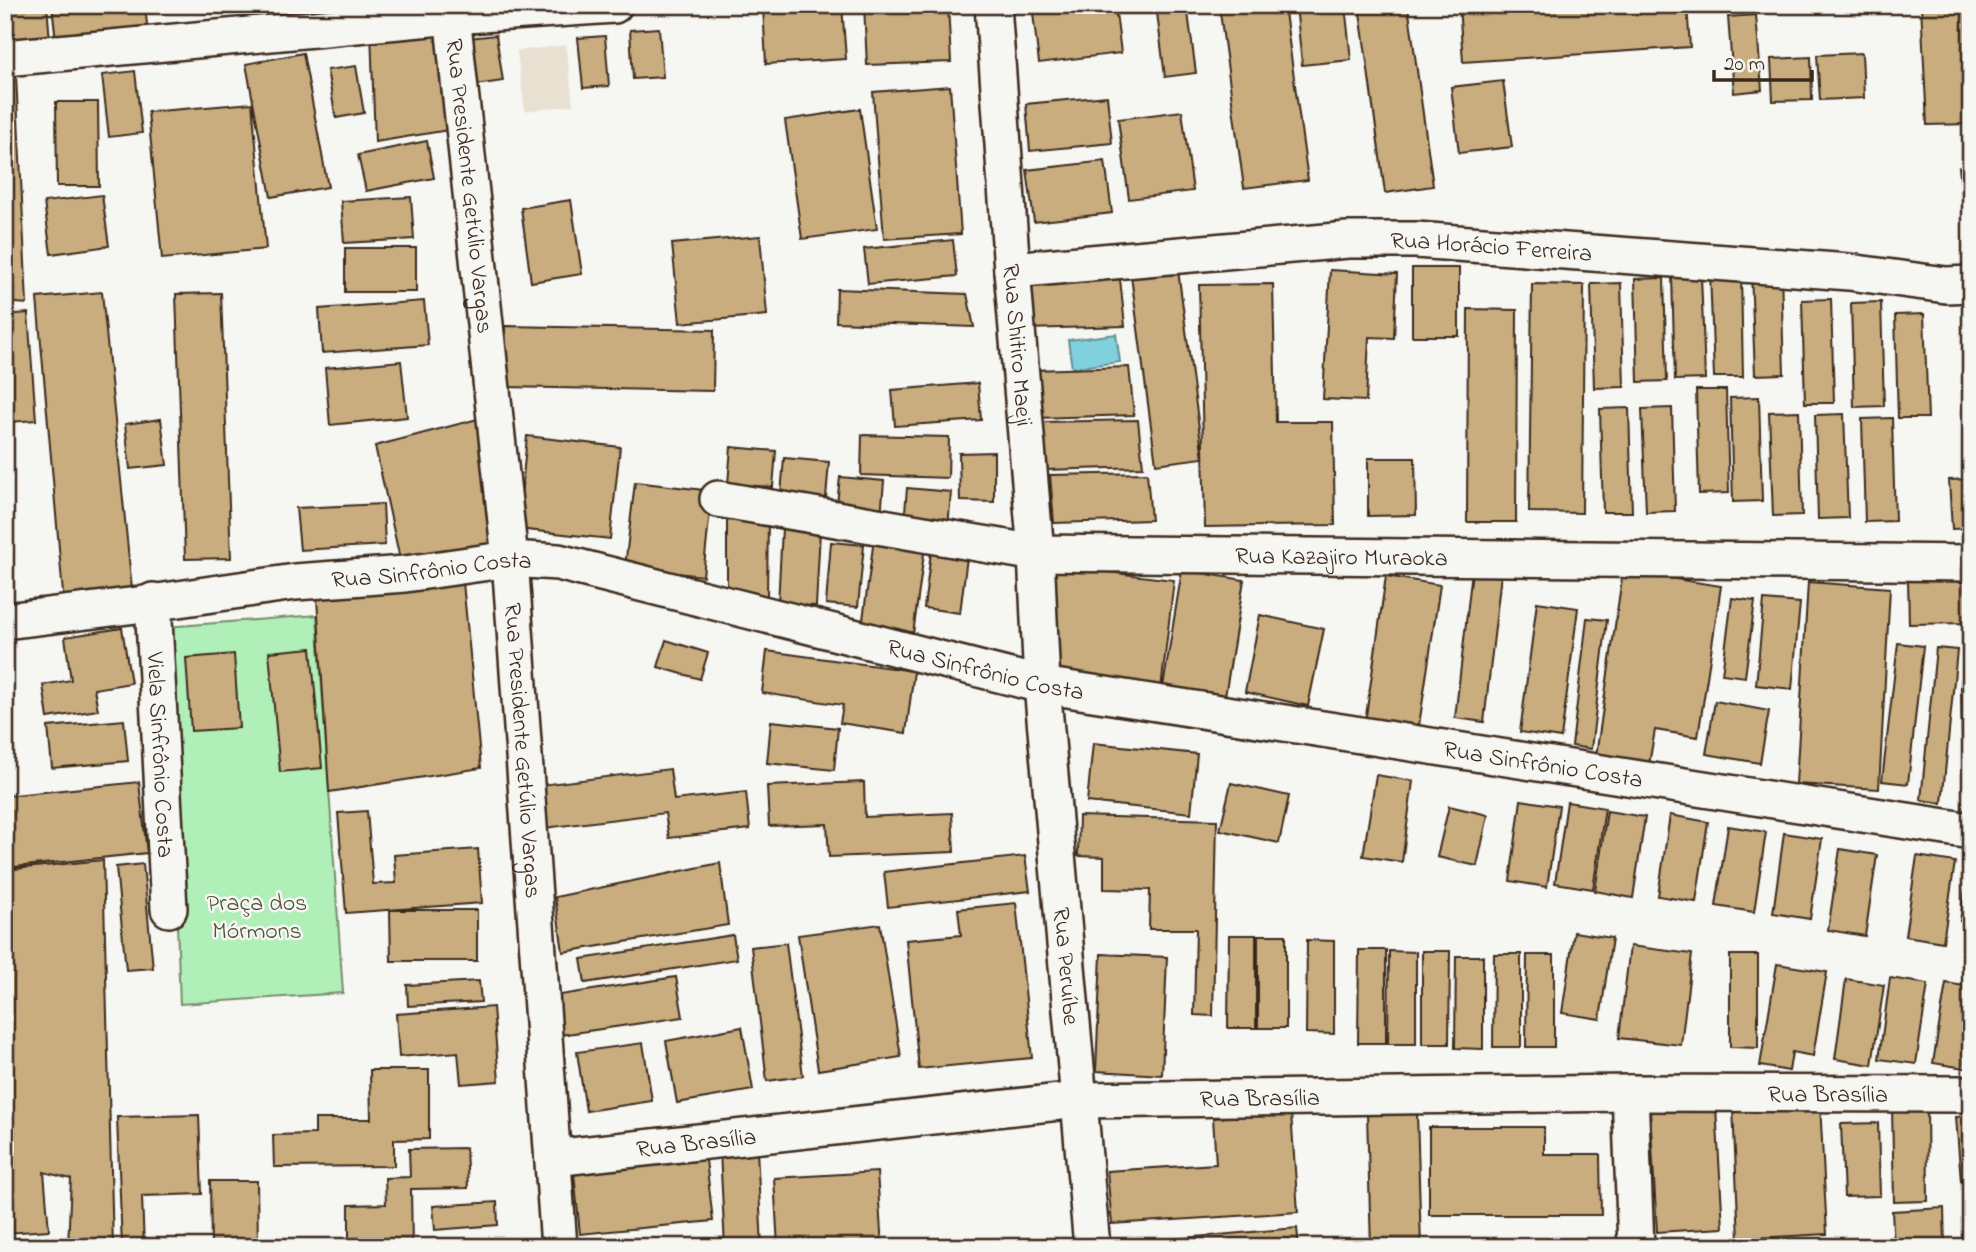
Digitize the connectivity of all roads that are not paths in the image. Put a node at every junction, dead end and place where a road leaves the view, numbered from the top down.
1 (614, 5) edge
2 (993, 5) edge
3 (452, 11) edge
4 (5, 58) edge
5 (1012, 270) junction
6 (1971, 284) edge
7 (718, 499) dead end
8 (1036, 553) junction
9 (510, 559) junction
10 (1971, 563) edge
11 (153, 601) junction
12 (5, 621) edge
13 (1042, 685) junction
14 (1971, 831) edge
15 (169, 909) dead end
16 (1630, 1093) junction
17 (1971, 1094) edge
18 (1078, 1100) junction
19 (553, 1158) junction
20 (559, 1247) edge
21 (1092, 1247) edge
22 (1636, 1247) edge

1 - 3 street
2 - 5 street, Rua Shitiro Maeji
3 - 4 street
3 - 9 street, Rua Presidente Getúlio Vargas
5 - 6 street, Rua Horácio Ferreira
5 - 8 street, Rua Shitiro Maeji
7 - 8 street, Rua Kazajiro Muraoka
8 - 10 street, Rua Kazajiro Muraoka
8 - 13 street, Rua Shitiro Maeji
9 - 11 street, Rua Sinfrônio Costa
9 - 13 street, Rua Sinfrônio Costa
9 - 19 street, Rua Presidente Getúlio Vargas
11 - 12 street, Rua Sinfrônio Costa
11 - 15 street, Viela Sinfrônio Costa
13 - 14 street, Rua Sinfrônio Costa
13 - 18 street, Rua Peruíbe
16 - 17 street, Rua Brasília
16 - 18 street, Rua Brasília
16 - 22 street
18 - 19 street, Rua Brasília
18 - 21 street, Rua Peruíbe
19 - 20 street, Rua Presidente Getúlio Vargas

